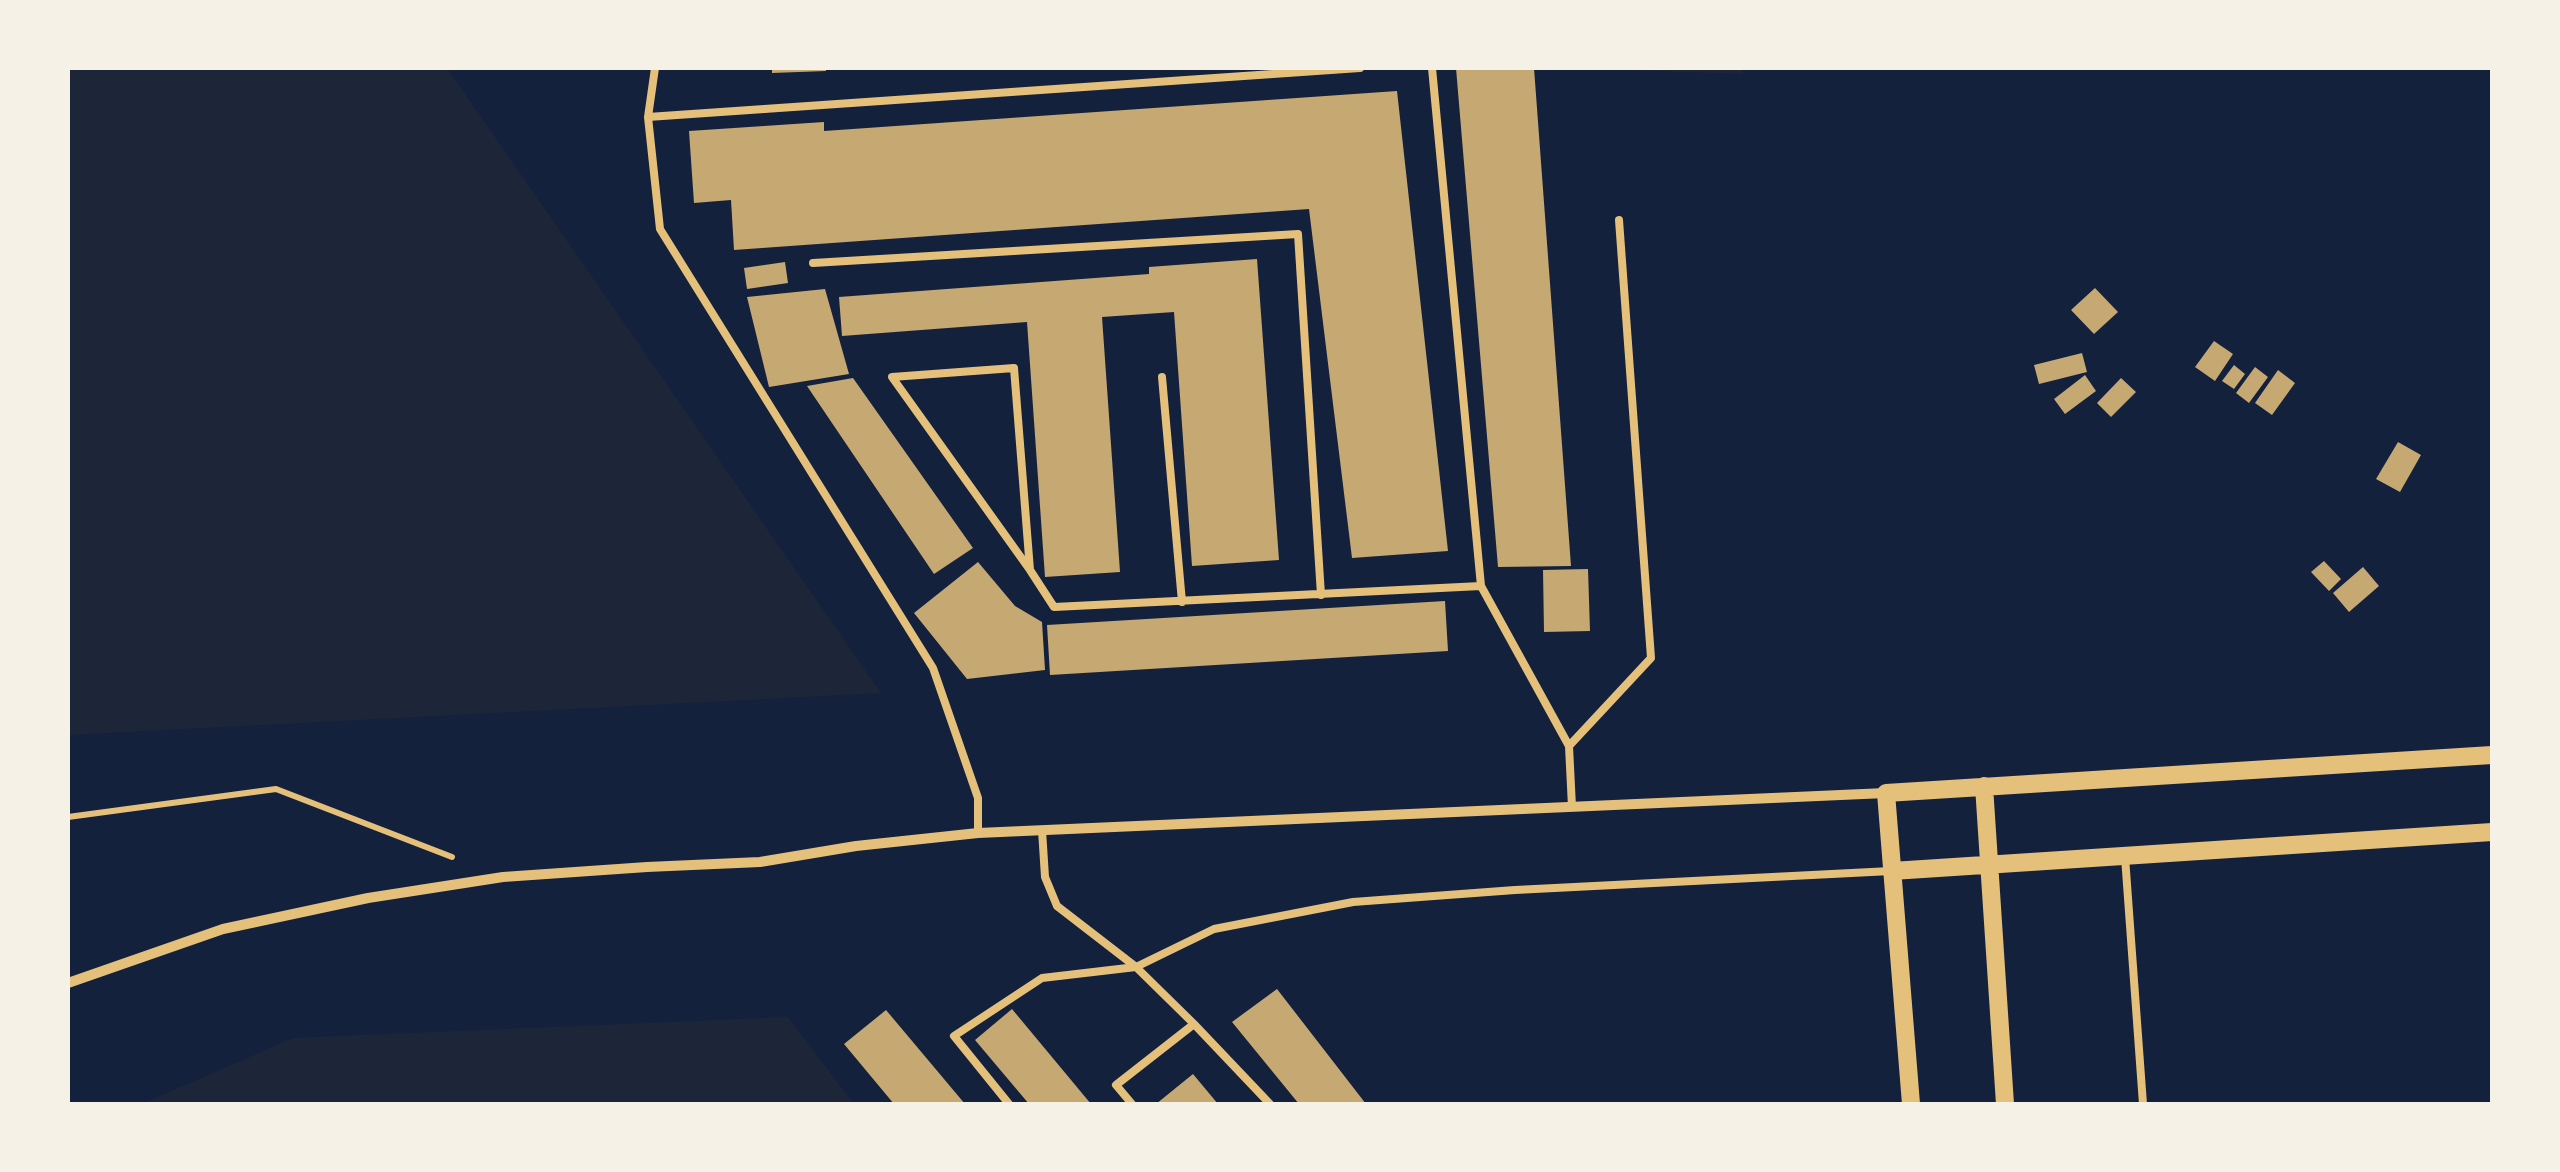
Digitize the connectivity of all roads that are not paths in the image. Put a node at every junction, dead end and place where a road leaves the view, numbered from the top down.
1 (655, 68) edge
2 (1360, 68) edge
3 (1432, 68) edge
4 (648, 117) junction
5 (1618, 220) dead end
6 (813, 263) dead end
7 (1162, 377) dead end
8 (1030, 570) junction
9 (1481, 586) junction
10 (1322, 595) junction
11 (1182, 602) junction
12 (1569, 746) junction
13 (2492, 755) edge
14 (1984, 786) junction
15 (1886, 793) junction
16 (1572, 807) junction
17 (1042, 830) junction
18 (2492, 832) edge
19 (978, 833) junction
20 (2125, 857) junction
21 (1990, 865) junction
22 (1892, 871) junction
23 (1136, 968) junction
24 (68, 983) edge
25 (1194, 1024) junction
26 (1009, 1104) edge
27 (1132, 1104) edge
28 (1270, 1104) edge
29 (1910, 1104) edge
30 (2005, 1104) edge
31 (2143, 1104) edge

1 - 4 lane
2 - 4 lane
3 - 9 lane
4 - 19 lane
5 - 12 lane
6 - 10 lane
7 - 11 lane
8 - 8 lane
8 - 11 lane
9 - 10 lane
9 - 12 lane
10 - 11 lane
12 - 16 lane
13 - 14 street
14 - 15 street
14 - 21 street
15 - 16 street
15 - 22 street
16 - 17 street
17 - 19 street
17 - 23 lane
18 - 20 street
19 - 24 street
20 - 21 street
20 - 31 lane
21 - 22 street
21 - 30 street
22 - 23 lane
22 - 29 street
23 - 25 lane
23 - 26 lane
25 - 27 lane
25 - 28 lane

